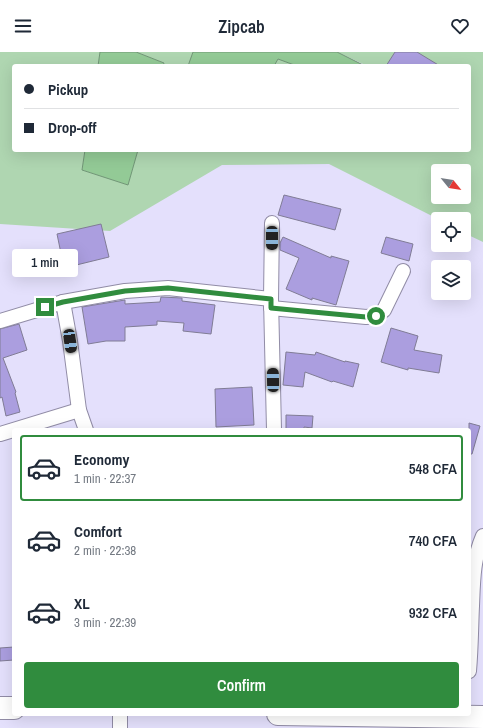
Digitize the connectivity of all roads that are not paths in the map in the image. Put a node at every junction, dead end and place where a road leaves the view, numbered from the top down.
1 (272, 223) dead end
2 (403, 271) dead end
3 (63, 302) junction
4 (271, 304) junction
5 (0, 321) edge
6 (79, 410) junction
7 (20, 428) edge
8 (85, 428) edge
9 (274, 428) edge
10 (12, 430) edge
11 (0, 434) edge
12 (483, 536) edge
13 (471, 655) edge
14 (0, 708) edge
15 (12, 708) edge
16 (120, 716) edge
17 (120, 728) edge

1 - 4 street
2 - 4 street
3 - 4 street
3 - 5 street
3 - 6 street
4 - 9 street
6 - 7 street
6 - 8 street
10 - 11 street
12 - 13 street
14 - 15 main road
16 - 17 street

